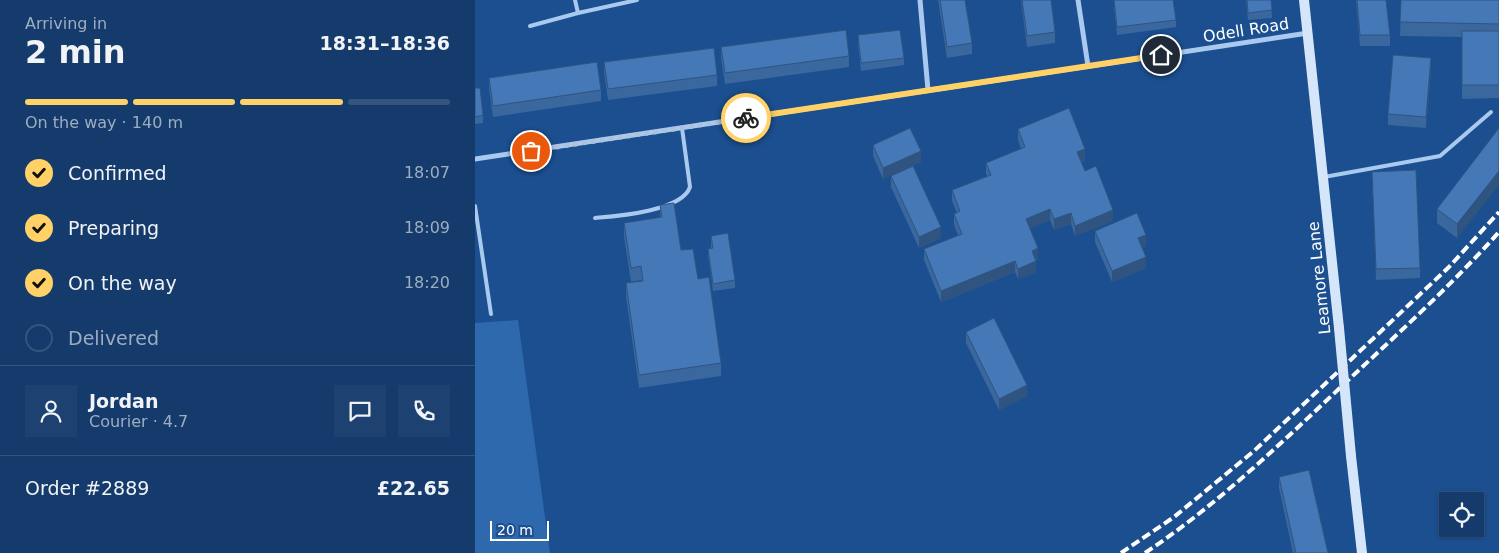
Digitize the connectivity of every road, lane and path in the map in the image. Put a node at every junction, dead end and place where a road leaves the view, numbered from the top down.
1 (575, 0) edge
2 (637, 0) edge
3 (920, 0) edge
4 (1078, 0) edge
5 (1303, 0) edge
6 (578, 13) junction
7 (529, 26) dead end
8 (1308, 33) junction
9 (1088, 66) junction
10 (928, 90) junction
11 (1491, 112) dead end
12 (682, 128) junction
13 (475, 159) edge
14 (1324, 176) junction
15 (475, 206) edge
16 (595, 218) dead end
17 (491, 314) dead end
18 (1361, 553) edge

1 - 6 lane
2 - 6 lane
3 - 10 street
4 - 9 street
5 - 8 street, Leamore Lane
6 - 7 lane
8 - 9 street, Odell Road
8 - 14 street, Leamore Lane
9 - 10 street, Odell Road
10 - 12 street, Odell Road
11 - 14 lane
12 - 13 street, Odell Road
12 - 16 lane
14 - 18 street, Leamore Lane, bridge
15 - 17 lane

